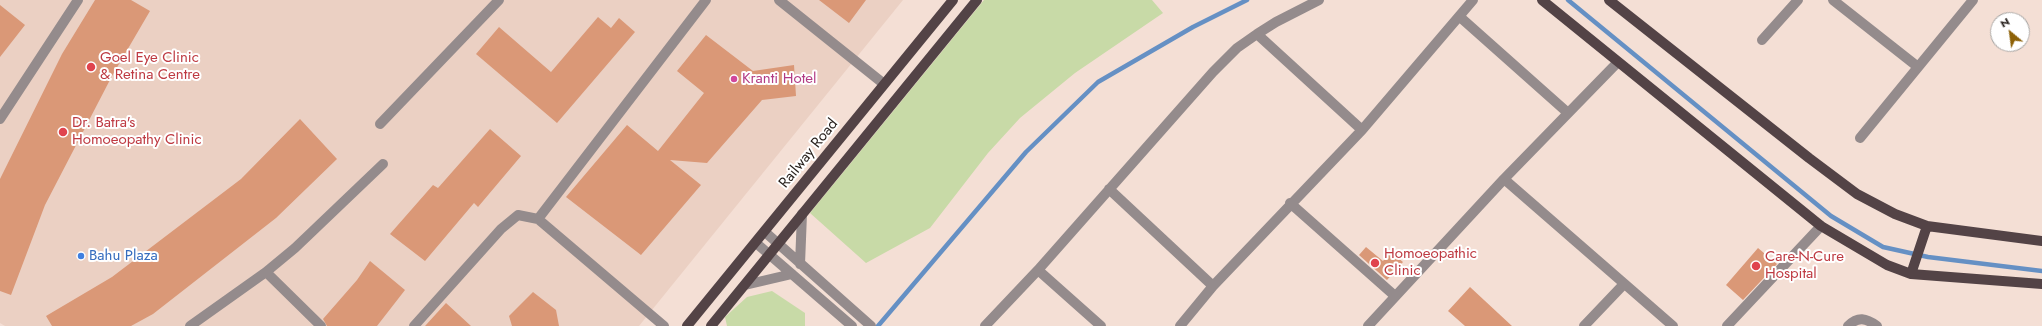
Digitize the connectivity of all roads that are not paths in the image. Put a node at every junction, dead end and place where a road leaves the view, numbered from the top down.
1 (78, 0) edge
2 (499, 0) edge
3 (706, 0) edge
4 (779, 0) edge
5 (953, 0) edge
6 (977, 0) edge
7 (1319, 0) edge
8 (1473, 0) edge
9 (1542, 0) edge
10 (1609, 0) edge
11 (1798, 0) edge
12 (1833, 0) edge
13 (1973, 0) edge
14 (1460, 16) junction
15 (1257, 34) junction
16 (1762, 40) dead end
17 (1617, 63) junction
18 (1918, 67) junction
19 (884, 84) junction
20 (1568, 113) junction
21 (0, 119) edge
22 (380, 124) dead end
23 (1362, 130) junction
24 (1860, 138) dead end
25 (383, 164) dead end
26 (1504, 179) junction
27 (1109, 189) junction
28 (1290, 203) junction
29 (802, 214) junction
30 (538, 218) junction
31 (1821, 226) junction
32 (1925, 230) junction
33 (765, 232) junction
34 (2042, 241) edge
35 (756, 243) junction
36 (778, 244) junction
37 (770, 254) junction
38 (800, 264) junction
39 (1038, 270) junction
40 (266, 272) junction
41 (792, 274) junction
42 (1911, 274) junction
43 (745, 284) junction
44 (1624, 284) junction
45 (2042, 284) edge
46 (1212, 286) junction
47 (1395, 296) junction
48 (1589, 324) edge
49 (190, 326) edge
50 (321, 326) edge
51 (414, 326) edge
52 (664, 326) edge
53 (687, 326) edge
54 (711, 326) edge
55 (852, 326) edge
56 (871, 326) edge
57 (985, 326) edge
58 (1101, 326) edge
59 (1180, 326) edge
60 (1368, 326) edge
61 (1672, 326) edge
62 (1727, 326) edge
63 (1848, 326) edge
64 (1877, 326) edge

1 - 21 street
2 - 22 street
3 - 30 street
4 - 19 street
5 - 19 main road, Railway Road
6 - 29 main road
7 - 15 street
8 - 14 street
9 - 17 main road
10 - 32 main road
11 - 16 street
12 - 18 street
13 - 18 street
14 - 20 street
14 - 23 street
15 - 23 street
15 - 27 street
17 - 20 street
17 - 31 main road
18 - 24 street
19 - 33 main road, Railway Road
20 - 26 street
23 - 28 street
25 - 40 street
26 - 44 street
26 - 47 street
27 - 39 street
27 - 46 street
28 - 46 street
28 - 47 street
29 - 36 main road
29 - 38 street
30 - 51 street
30 - 52 street
31 - 42 main road
31 - 62 street
32 - 34 main road
32 - 42 main road
33 - 35 main road, Railway Road
33 - 36 street
35 - 37 street
35 - 53 main road, Railway Road
36 - 37 main road
36 - 38 street
37 - 41 street
37 - 43 main road
38 - 56 street
39 - 57 street
39 - 58 street
40 - 49 street
40 - 50 street
41 - 43 street
41 - 55 street
42 - 45 main road
43 - 54 main road
44 - 48 street
44 - 61 street
46 - 59 street
47 - 60 street
63 - 64 street

